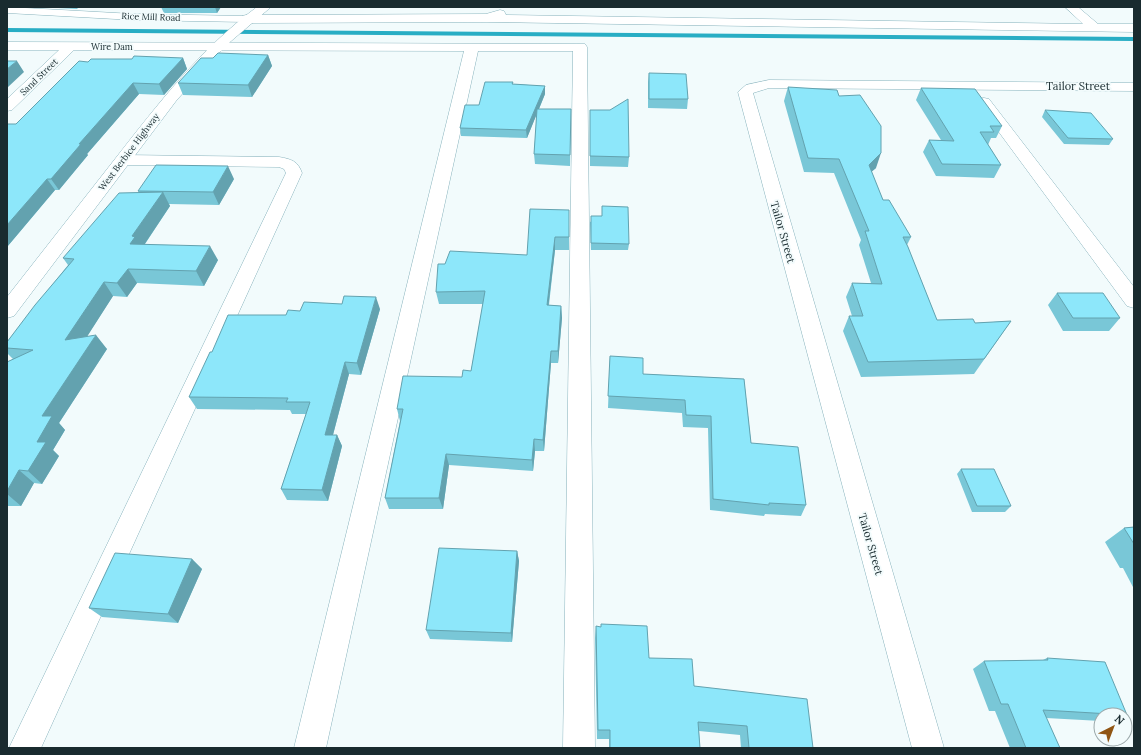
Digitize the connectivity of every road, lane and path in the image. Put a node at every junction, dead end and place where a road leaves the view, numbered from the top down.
1 (265, 7) edge
2 (514, 7) edge
3 (1071, 7) edge
4 (7, 10) edge
5 (487, 18) junction
6 (246, 19) junction
7 (1095, 28) junction
8 (1134, 28) edge
9 (7, 46) edge
10 (70, 46) junction
11 (472, 47) junction
12 (217, 48) junction
13 (988, 86) junction
14 (1134, 87) edge
15 (7, 107) edge
16 (123, 160) junction
17 (1134, 301) edge
18 (7, 311) edge
19 (24, 748) edge
20 (310, 748) edge
21 (579, 748) edge
22 (928, 748) edge

1 - 6 street, West Berbice Highway
2 - 5 street
3 - 7 street
4 - 6 lane, Rice Mill Road
5 - 6 street
5 - 7 street
6 - 12 street, West Berbice Highway
7 - 8 street
9 - 10 street, Wire Dam
10 - 12 street, Wire Dam
10 - 15 street, Sand Street
11 - 12 street, Wire Dam
11 - 20 street
11 - 21 street, Wire Dam
12 - 16 street, West Berbice Highway
13 - 14 street, Tailor Street
13 - 17 street
13 - 22 street, Tailor Street
16 - 18 street, West Berbice Highway
16 - 19 street

